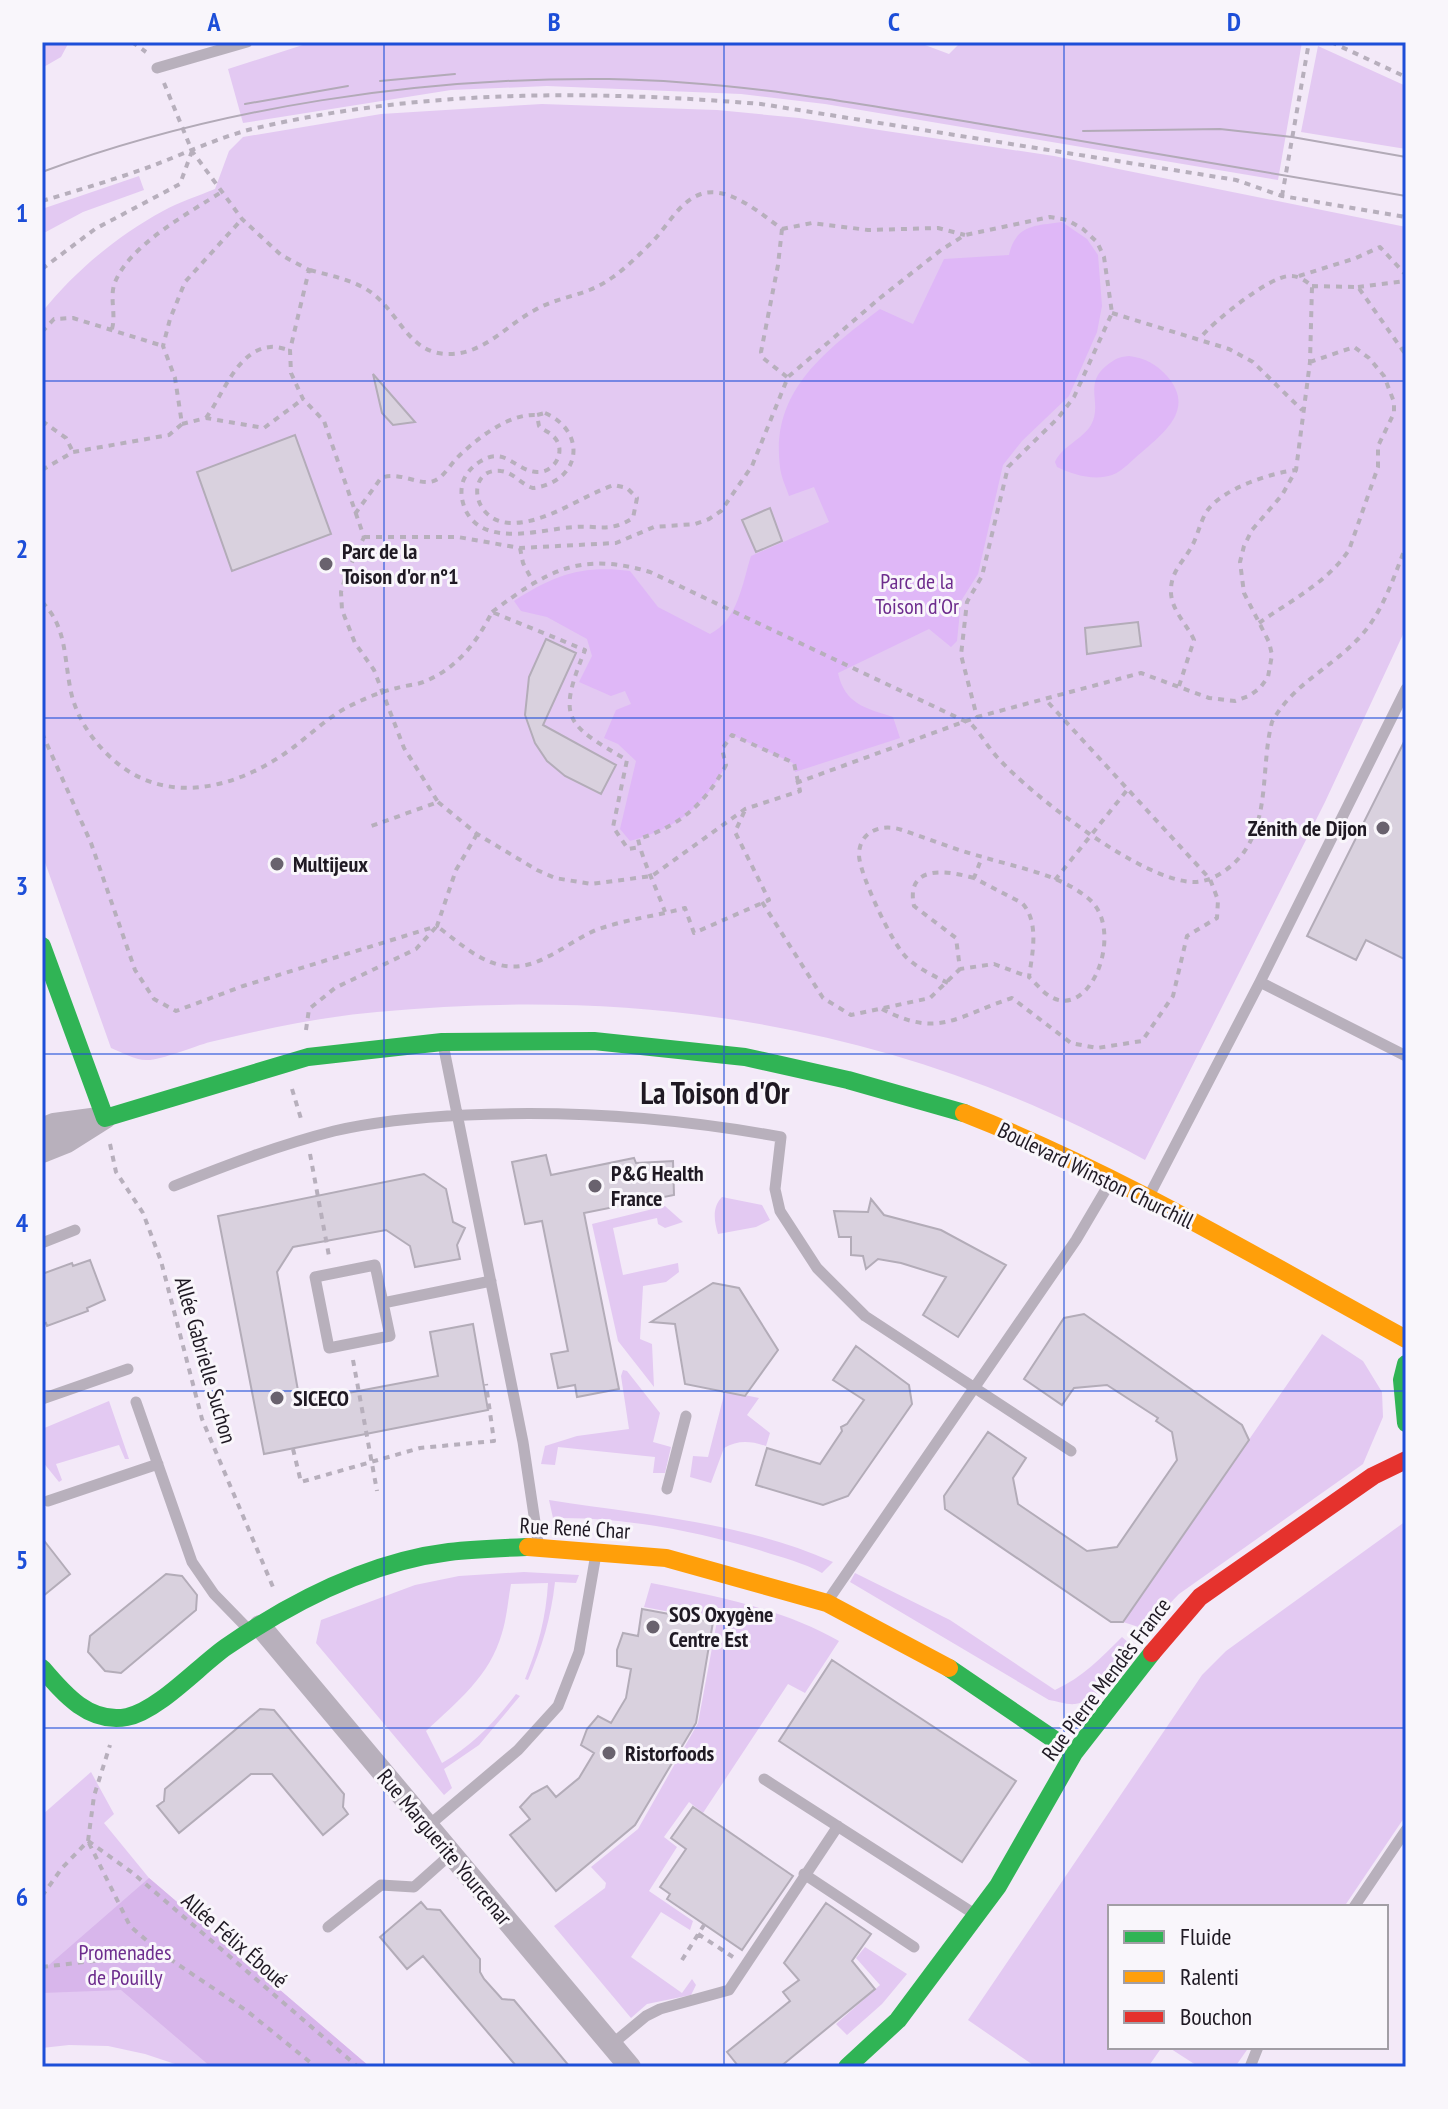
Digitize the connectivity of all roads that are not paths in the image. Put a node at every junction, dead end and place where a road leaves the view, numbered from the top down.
1 (247, 42) edge
2 (157, 68) road end
3 (1406, 689) edge
4 (42, 946) edge
5 (1260, 982) junction
6 (442, 1042) junction
7 (1406, 1056) edge
8 (458, 1116) junction
9 (105, 1118) junction
10 (42, 1129) edge
11 (42, 1152) edge
12 (1112, 1178) junction
13 (174, 1186) dead end
14 (1148, 1198) junction
15 (75, 1230) dead end
16 (42, 1243) edge
17 (491, 1281) junction
18 (383, 1303) junction
19 (1406, 1339) edge
20 (1406, 1364) edge
21 (128, 1369) dead end
22 (975, 1386) junction
23 (42, 1399) edge
24 (136, 1402) dead end
25 (686, 1416) dead end
26 (1406, 1423) edge
27 (1071, 1451) dead end
28 (1406, 1460) edge
29 (158, 1464) junction
30 (667, 1489) dead end
31 (48, 1501) dead end
32 (538, 1546) junction
33 (597, 1552) junction
34 (827, 1603) junction
35 (255, 1629) junction
36 (42, 1668) edge
37 (1074, 1753) junction
38 (764, 1779) dead end
39 (428, 1826) junction
40 (838, 1826) junction
41 (1406, 1830) edge
42 (451, 1854) junction
43 (804, 1874) junction
44 (1355, 1905) edge
45 (976, 1915) junction
46 (328, 1927) dead end
47 (914, 1947) dead end
48 (611, 2045) junction
49 (630, 2067) edge
50 (847, 2067) edge

1 - 2 lane
3 - 5 lane
4 - 9 street
5 - 7 lane
5 - 14 lane
6 - 8 lane
6 - 9 street, Boulevard Winston Churchill
6 - 12 street, Boulevard Winston Churchill
8 - 13 lane
8 - 17 lane
8 - 22 lane
9 - 10 street, Boulevard Winston Churchill
9 - 11 street, Boulevard Winston Churchill
12 - 14 street, Boulevard Winston Churchill
12 - 22 lane
14 - 19 street, Boulevard Winston Churchill
15 - 16 lane
17 - 18 lane
17 - 32 lane
18 - 18 lane
20 - 26 street
21 - 23 lane
22 - 27 lane
22 - 34 lane
24 - 29 lane
25 - 30 lane
28 - 37 street, Rue Pierre Mendès France
29 - 31 lane
29 - 35 lane
32 - 33 street, Rue René Char
32 - 35 street, Rue René Char
33 - 34 street, Rue René Char
33 - 39 lane
34 - 37 street, Rue René Char
35 - 36 street, Rue René Char
35 - 39 street, Rue Marguerite Yourcenar
37 - 45 street, Rue Pierre Mendès France
38 - 40 lane
39 - 42 street, Rue Marguerite Yourcenar
40 - 43 lane
40 - 45 lane
41 - 44 lane
42 - 46 lane
42 - 48 street, Rue Marguerite Yourcenar
43 - 47 lane
43 - 48 lane
45 - 50 street, Rue Pierre Mendès France
48 - 49 street, Rue Marguerite Yourcenar

